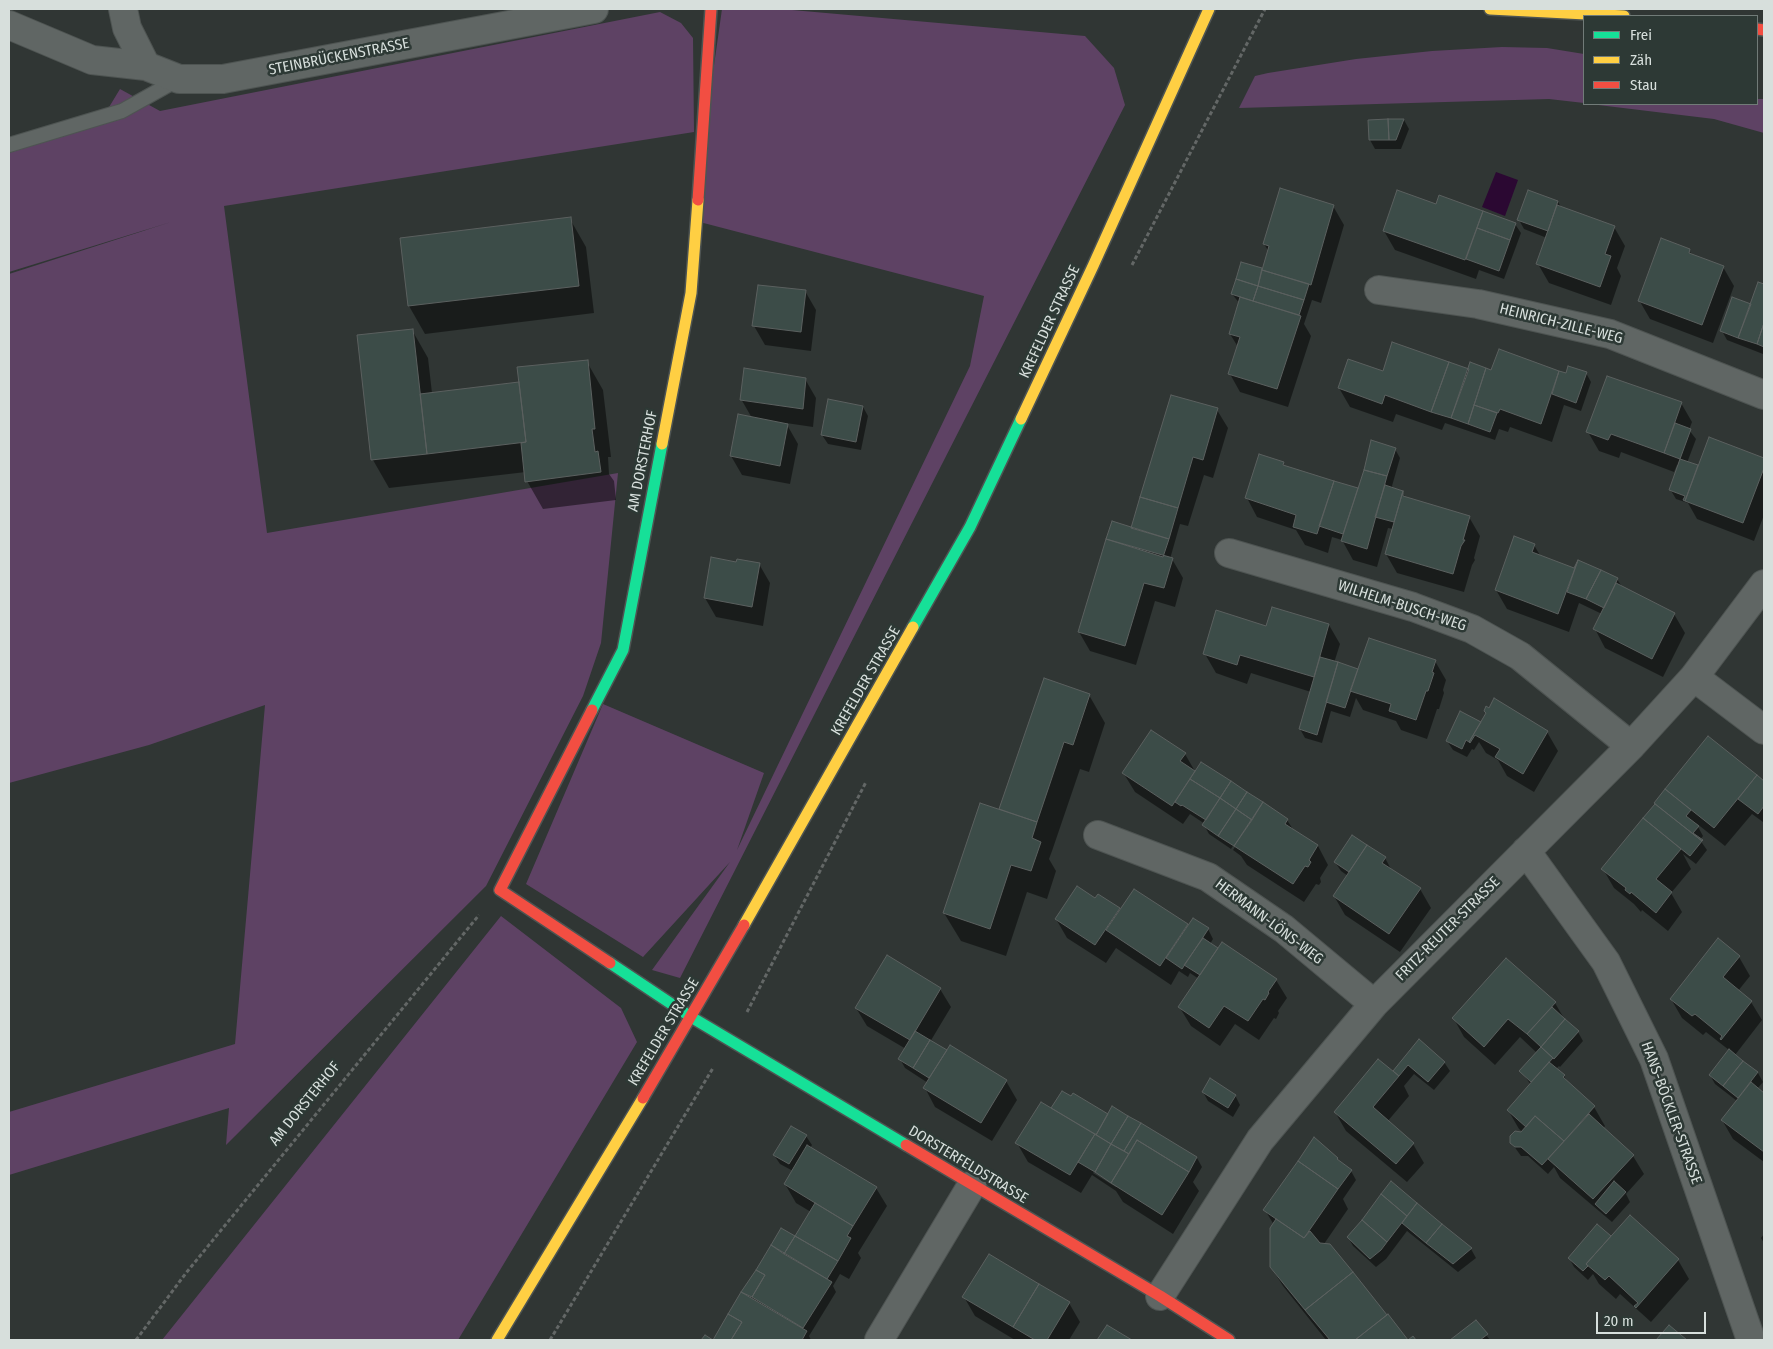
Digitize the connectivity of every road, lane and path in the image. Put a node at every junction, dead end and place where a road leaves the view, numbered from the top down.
1 (123, 9) edge
2 (594, 9) edge
3 (711, 9) edge
4 (1209, 9) edge
5 (1490, 9) edge
6 (1544, 10) edge
7 (1611, 15) edge
8 (9, 25) edge
9 (146, 66) junction
10 (179, 79) junction
11 (9, 146) edge
12 (1379, 290) dead end
13 (1764, 395) edge
14 (1229, 552) dead end
15 (1764, 584) edge
16 (1694, 677) junction
17 (1764, 730) edge
18 (1631, 746) junction
19 (1098, 835) dead end
20 (1526, 851) junction
21 (500, 890) junction
22 (1374, 1004) junction
23 (691, 1017) junction
24 (972, 1185) junction
25 (1160, 1296) junction
26 (136, 1340) edge
27 (497, 1340) edge
28 (879, 1340) edge
29 (1229, 1340) edge
30 (1751, 1340) edge

1 - 9 street
2 - 10 street, STEINBRÜCKENSTRASSE
3 - 21 street, AM DORSTERHOF
4 - 23 street, KREFELDER STRASSE
5 - 6 street
6 - 7 street
8 - 9 street, STEINBRÜCKENSTRASSE
9 - 10 street, STEINBRÜCKENSTRASSE
10 - 11 lane
12 - 13 street, HEINRICH-ZILLE-WEG
14 - 18 street, WILHELM-BUSCH-WEG
15 - 16 street, FRITZ-REUTER-STRASSE
16 - 17 street
16 - 18 street, FRITZ-REUTER-STRASSE
18 - 20 street, FRITZ-REUTER-STRASSE
19 - 22 street, HERMANN-LÖNS-WEG
20 - 22 street, FRITZ-REUTER-STRASSE
20 - 30 street, HANS-BÖCKLER-STRASSE
21 - 23 street
21 - 26 path, AM DORSTERHOF
22 - 25 street, FRITZ-REUTER-STRASSE
23 - 24 street, DORSTERFELDSTRASSE
23 - 27 street, KREFELDER STRASSE
24 - 25 street, DORSTERFELDSTRASSE
24 - 28 street
25 - 29 street, DORSTERFELDSTRASSE

